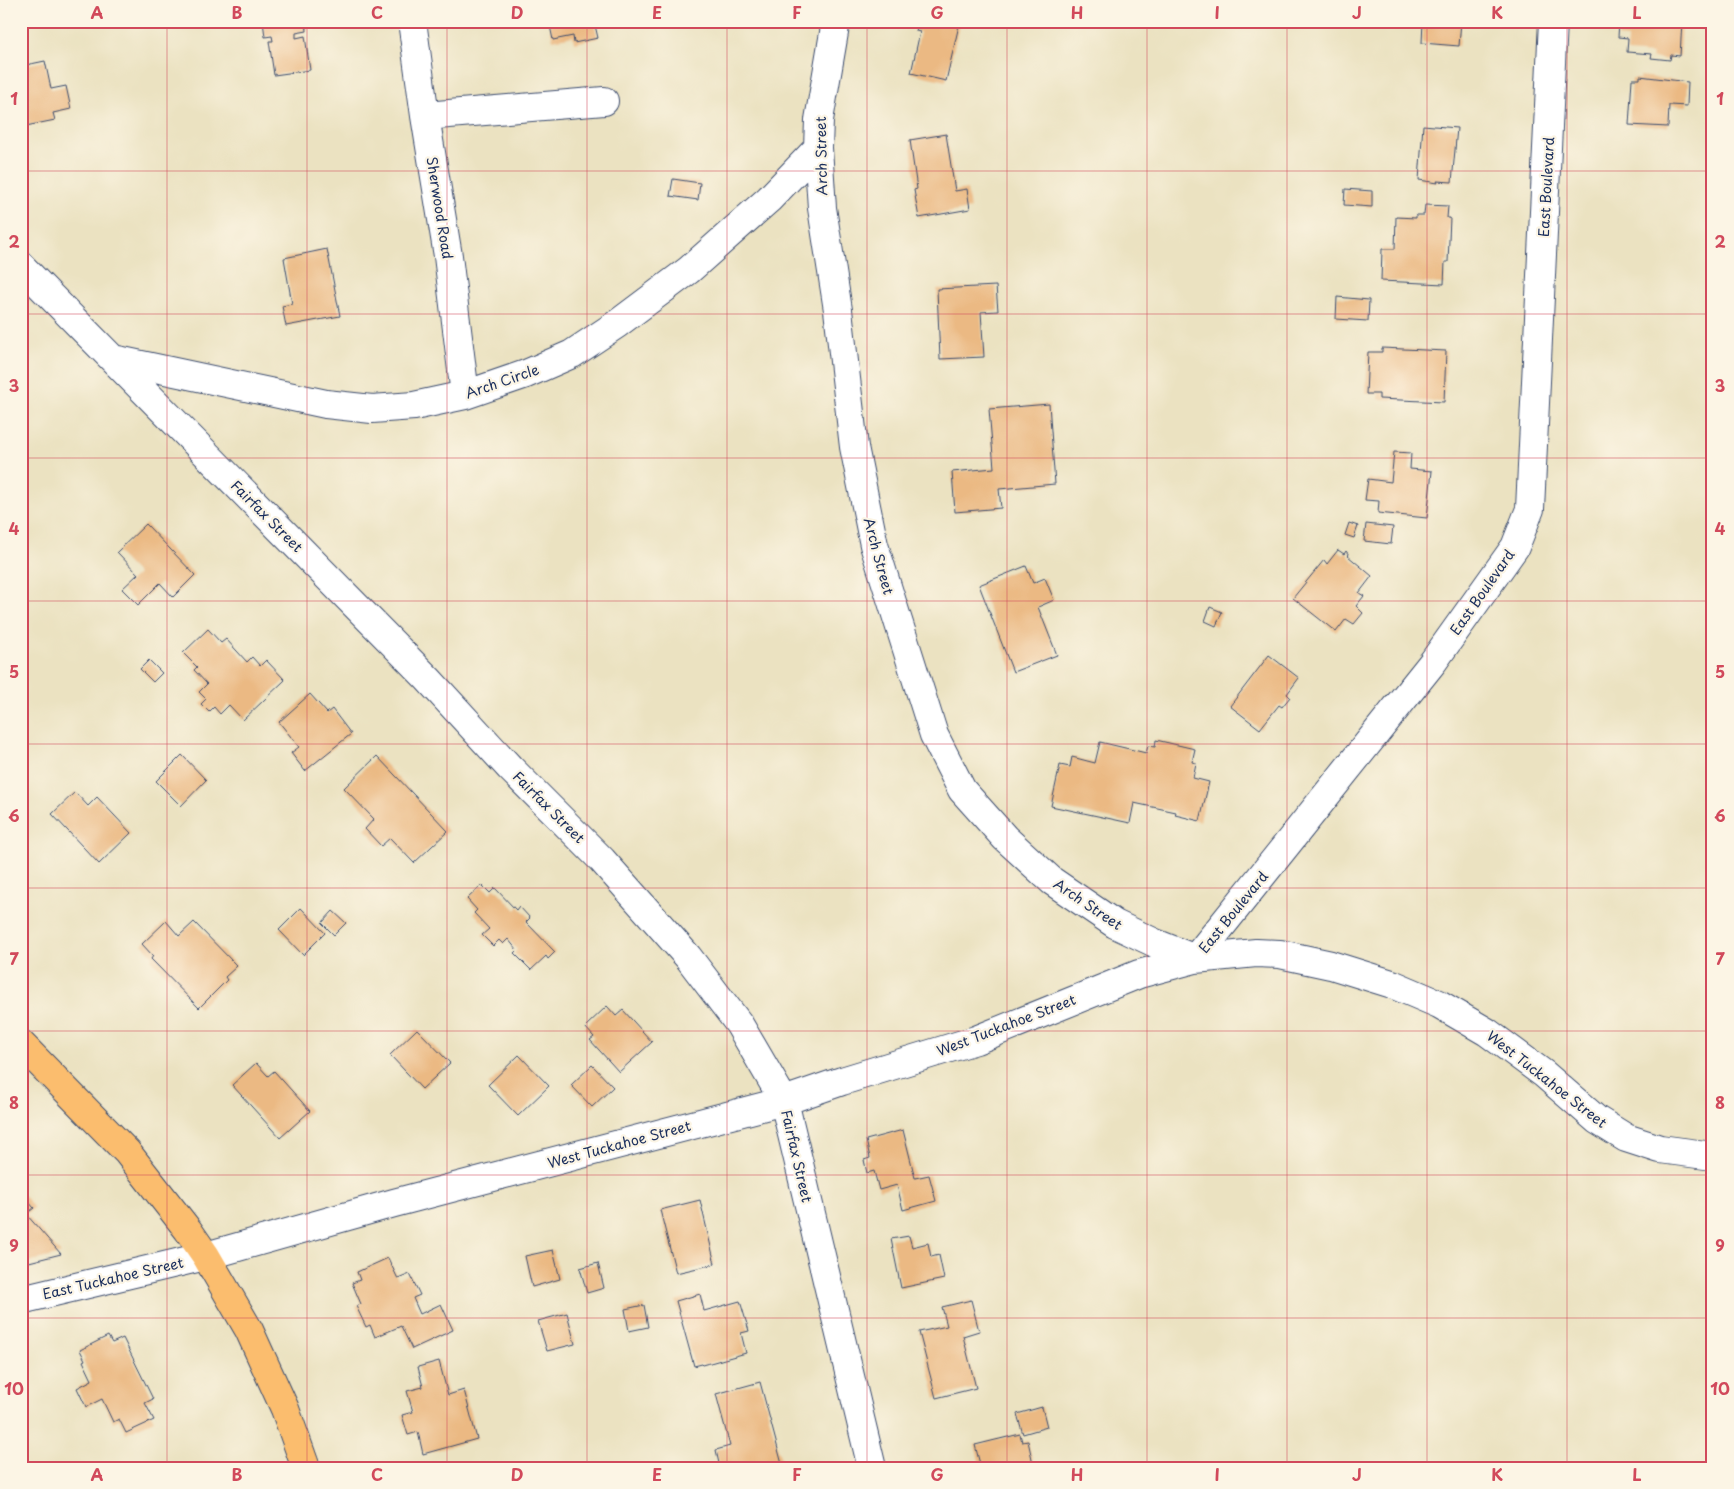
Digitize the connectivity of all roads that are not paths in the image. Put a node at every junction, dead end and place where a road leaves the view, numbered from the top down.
1 (412, 21) edge
2 (836, 21) edge
3 (1553, 21) edge
4 (604, 101) dead end
5 (425, 116) junction
6 (818, 148) junction
7 (21, 266) edge
8 (113, 359) junction
9 (465, 395) junction
10 (1195, 959) junction
11 (21, 1044) edge
12 (784, 1101) junction
13 (1713, 1156) edge
14 (206, 1256) junction
15 (21, 1300) edge
16 (306, 1468) edge
17 (872, 1468) edge

1 - 5 street, Sherwood Road
2 - 6 street, Arch Street
3 - 10 street, East Boulevard
4 - 5 street
5 - 9 street, Sherwood Road
6 - 9 street, Arch Circle
6 - 10 street, Arch Street
7 - 8 street, Fairfax Street
8 - 9 street, Arch Circle
8 - 12 street, Fairfax Street
10 - 12 street, West Tuckahoe Street
10 - 13 street, West Tuckahoe Street
11 - 14 main road
12 - 14 street, West Tuckahoe Street
12 - 17 street, Fairfax Street
14 - 15 street, East Tuckahoe Street
14 - 16 main road

